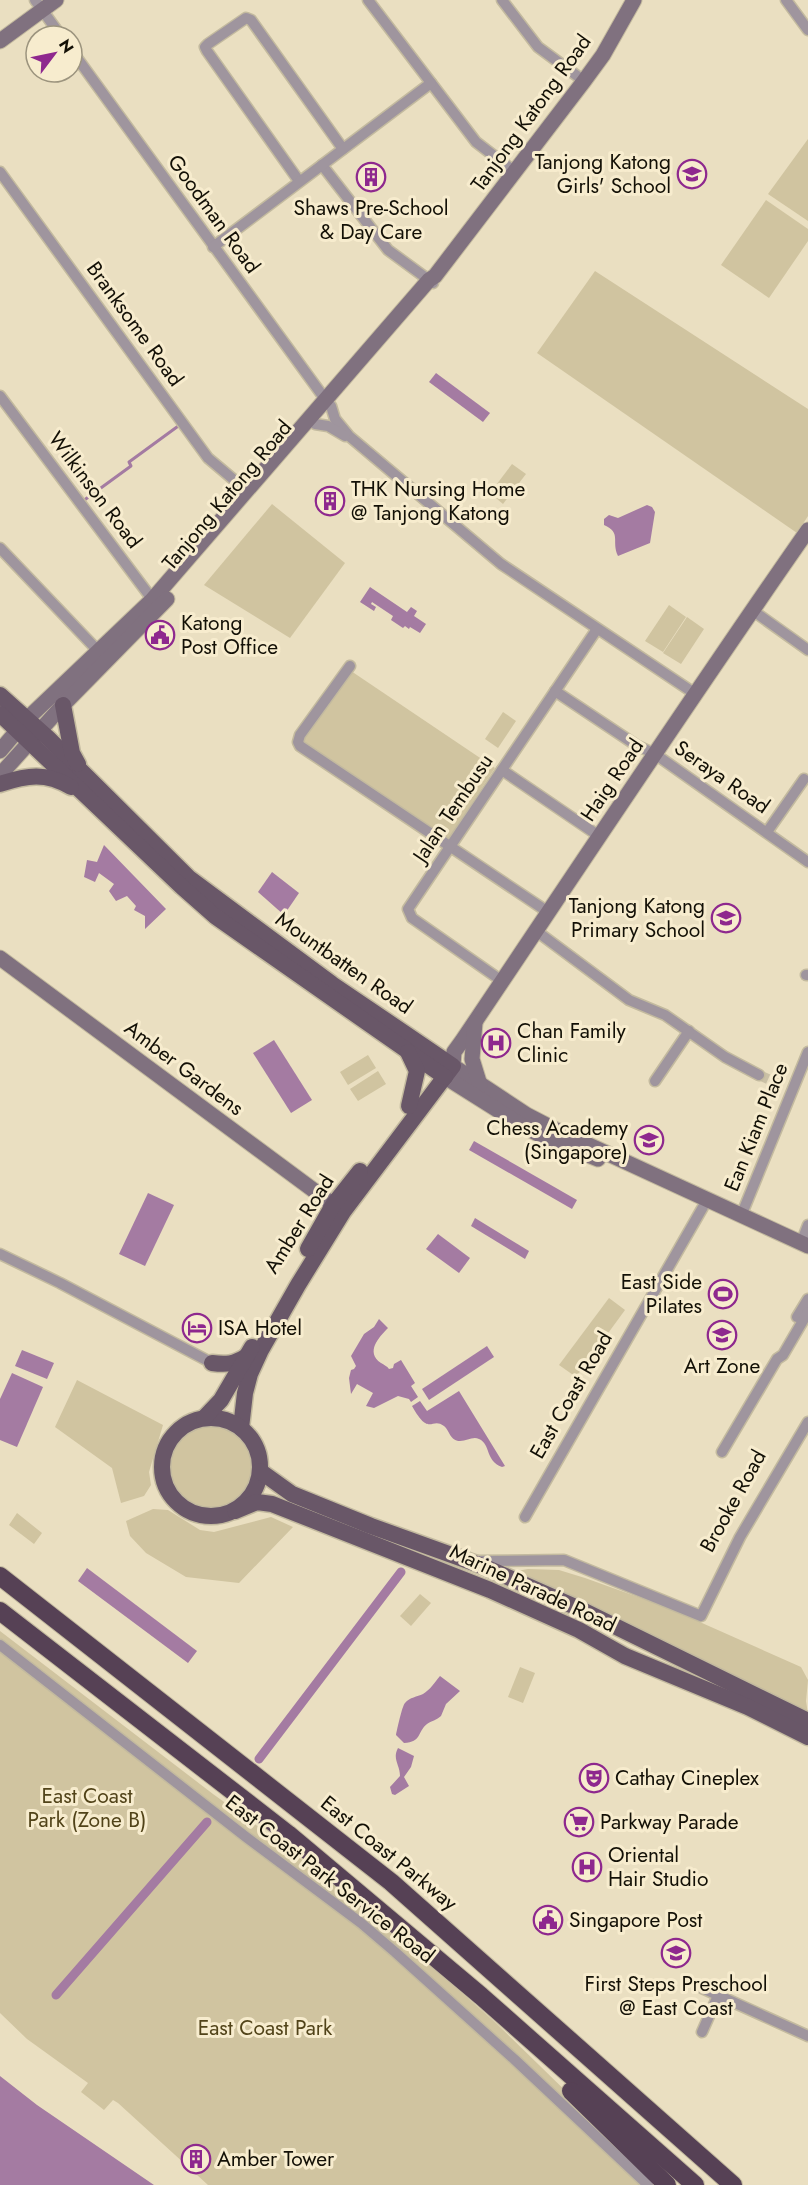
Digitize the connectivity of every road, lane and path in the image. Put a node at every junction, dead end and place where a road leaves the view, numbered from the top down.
1 (56, 0) edge
2 (368, 0) edge
3 (502, 0) edge
4 (633, 0) edge
5 (786, 0) edge
6 (39, 5) edge
7 (52, 24) edge
8 (808, 30) edge
9 (0, 41) edge
10 (84, 68) edge
11 (584, 81) junction
12 (431, 83) junction
13 (344, 149) junction
14 (322, 165) junction
15 (0, 172) edge
16 (515, 172) junction
17 (299, 181) junction
18 (213, 247) junction
19 (432, 280) junction
20 (0, 396) edge
21 (328, 402) junction
22 (315, 424) junction
23 (349, 436) junction
24 (246, 490) junction
25 (808, 530) edge
26 (0, 548) edge
27 (156, 604) junction
28 (752, 610) junction
29 (597, 629) junction
30 (808, 650) edge
31 (103, 656) junction
32 (350, 666) dead end
33 (555, 692) junction
34 (694, 693) junction
35 (0, 695) edge
36 (63, 705) junction
37 (0, 714) edge
38 (28, 730) junction
39 (0, 751) edge
40 (655, 754) junction
41 (502, 770) junction
42 (0, 775) edge
43 (804, 779) dead end
44 (82, 782) junction
45 (0, 784) edge
46 (767, 832) junction
47 (599, 836) junction
48 (451, 848) junction
49 (808, 862) edge
50 (548, 912) junction
51 (535, 930) junction
52 (0, 958) edge
53 (502, 981) junction
54 (476, 1020) junction
55 (689, 1032) junction
56 (405, 1049) junction
57 (808, 1052) edge
58 (447, 1067) junction
59 (759, 1075) tunnel mouth
60 (655, 1081) dead end
61 (480, 1084) junction
62 (409, 1106) junction
63 (706, 1204) junction
64 (338, 1209) junction
65 (741, 1216) junction
66 (808, 1225) edge
67 (806, 1248) edge
68 (0, 1254) edge
69 (807, 1304) edge
70 (247, 1356) junction
71 (212, 1363) junction
72 (228, 1388) junction
73 (808, 1410) edge
74 (204, 1418) junction
75 (808, 1422) edge
76 (242, 1428) junction
77 (722, 1452) dead end
78 (260, 1472) junction
79 (235, 1511) junction
80 (525, 1517) dead end
81 (467, 1561) junction
82 (0, 1576) edge
83 (0, 1611) edge
84 (698, 1615) junction
85 (0, 1645) edge
86 (808, 1721) edge
87 (808, 1737) edge
88 (703, 1985) dead end
89 (719, 1993) junction
90 (481, 1996) junction
91 (808, 2030) edge
92 (702, 2032) dead end
93 (808, 2036) edge
94 (648, 2185) edge
95 (667, 2185) edge
96 (695, 2185) edge
97 (733, 2185) edge

1 - 6 main road
2 - 12 street
3 - 11 street
4 - 11 main road, Tanjong Katong Road
5 - 8 street
6 - 7 street
6 - 9 main road
10 - 18 street, Goodman Road
11 - 16 main road, Tanjong Katong Road
12 - 13 street
12 - 16 street
13 - 14 street
13 - 17 street
14 - 17 street
14 - 19 street
15 - 24 street, Branksome Road
16 - 19 main road, Tanjong Katong Road
17 - 18 street
18 - 21 street, Goodman Road
19 - 21 main road, Tanjong Katong Road
20 - 27 street, Wilkinson Road
21 - 22 main road, Tanjong Katong Road
21 - 23 street, Goodman Road
21 - 24 main road, Tanjong Katong Road
22 - 23 street
22 - 27 main road, Tanjong Katong Road
23 - 29 street
24 - 27 main road, Tanjong Katong Road
25 - 28 main road, Haig Road
26 - 31 street
27 - 31 main road, Tanjong Katong Road
28 - 30 street
28 - 34 main road, Haig Road
29 - 33 street, Jalan Tembusu
29 - 34 street
31 - 36 main road, Tanjong Katong Road
31 - 38 main road, Tanjong Katong Road
32 - 48 street
33 - 40 street, Seraya Road
33 - 41 street, Jalan Tembusu
34 - 40 main road, Haig Road
35 - 38 main road, Mountbatten Road
36 - 38 main road, Tanjong Katong Road
36 - 44 main road
37 - 38 main road, Mountbatten Road
38 - 39 main road
38 - 42 main road
38 - 44 main road, Mountbatten Road
40 - 46 street, Seraya Road
40 - 47 main road, Haig Road
41 - 47 street
41 - 48 street, Jalan Tembusu
43 - 46 street, Seraya Road
44 - 45 main road
44 - 56 main road, Mountbatten Road
44 - 58 main road, Mountbatten Road
46 - 49 street, Seraya Road
47 - 50 main road, Haig Road
48 - 50 street
48 - 53 street, Jalan Tembusu
50 - 51 main road, Haig Road
51 - 53 main road, Haig Road
51 - 55 street
52 - 64 main road, Amber Gardens
53 - 54 main road, Haig Road
54 - 58 main road, Haig Road
54 - 61 main road
55 - 59 street
55 - 60 street
56 - 58 main road, Mountbatten Road
56 - 62 main road
57 - 65 street, Ean Kiam Place
58 - 61 main road, Mountbatten Road
58 - 62 main road, Amber Road
58 - 63 main road, Mountbatten Road
58 - 64 main road, Amber Road
61 - 63 main road, Mountbatten Road
62 - 64 main road, Amber Road
63 - 65 main road
63 - 67 main road
63 - 80 street, East Coast Road
64 - 70 main road, Amber Road
64 - 76 main road, Amber Road
65 - 67 main road
66 - 67 street
68 - 71 street
69 - 77 street
70 - 71 main road
70 - 72 main road, Amber Road
71 - 72 main road
72 - 74 main road, Amber Road
73 - 84 street, Brooke Road
74 - 76 main road
74 - 79 main road, Amber Road
75 - 84 street, Brooke Road
76 - 78 main road
78 - 79 main road
78 - 81 main road, Marine Parade Road
79 - 87 main road, Marine Parade Road
81 - 84 street, Marine Parade Road
81 - 86 main road, Marine Parade Road
82 - 97 highway, East Coast Parkway
83 - 90 highway
85 - 94 street, East Coast Park Service Road
88 - 89 street
89 - 91 street
89 - 92 street
89 - 93 street
90 - 95 highway
90 - 96 highway

